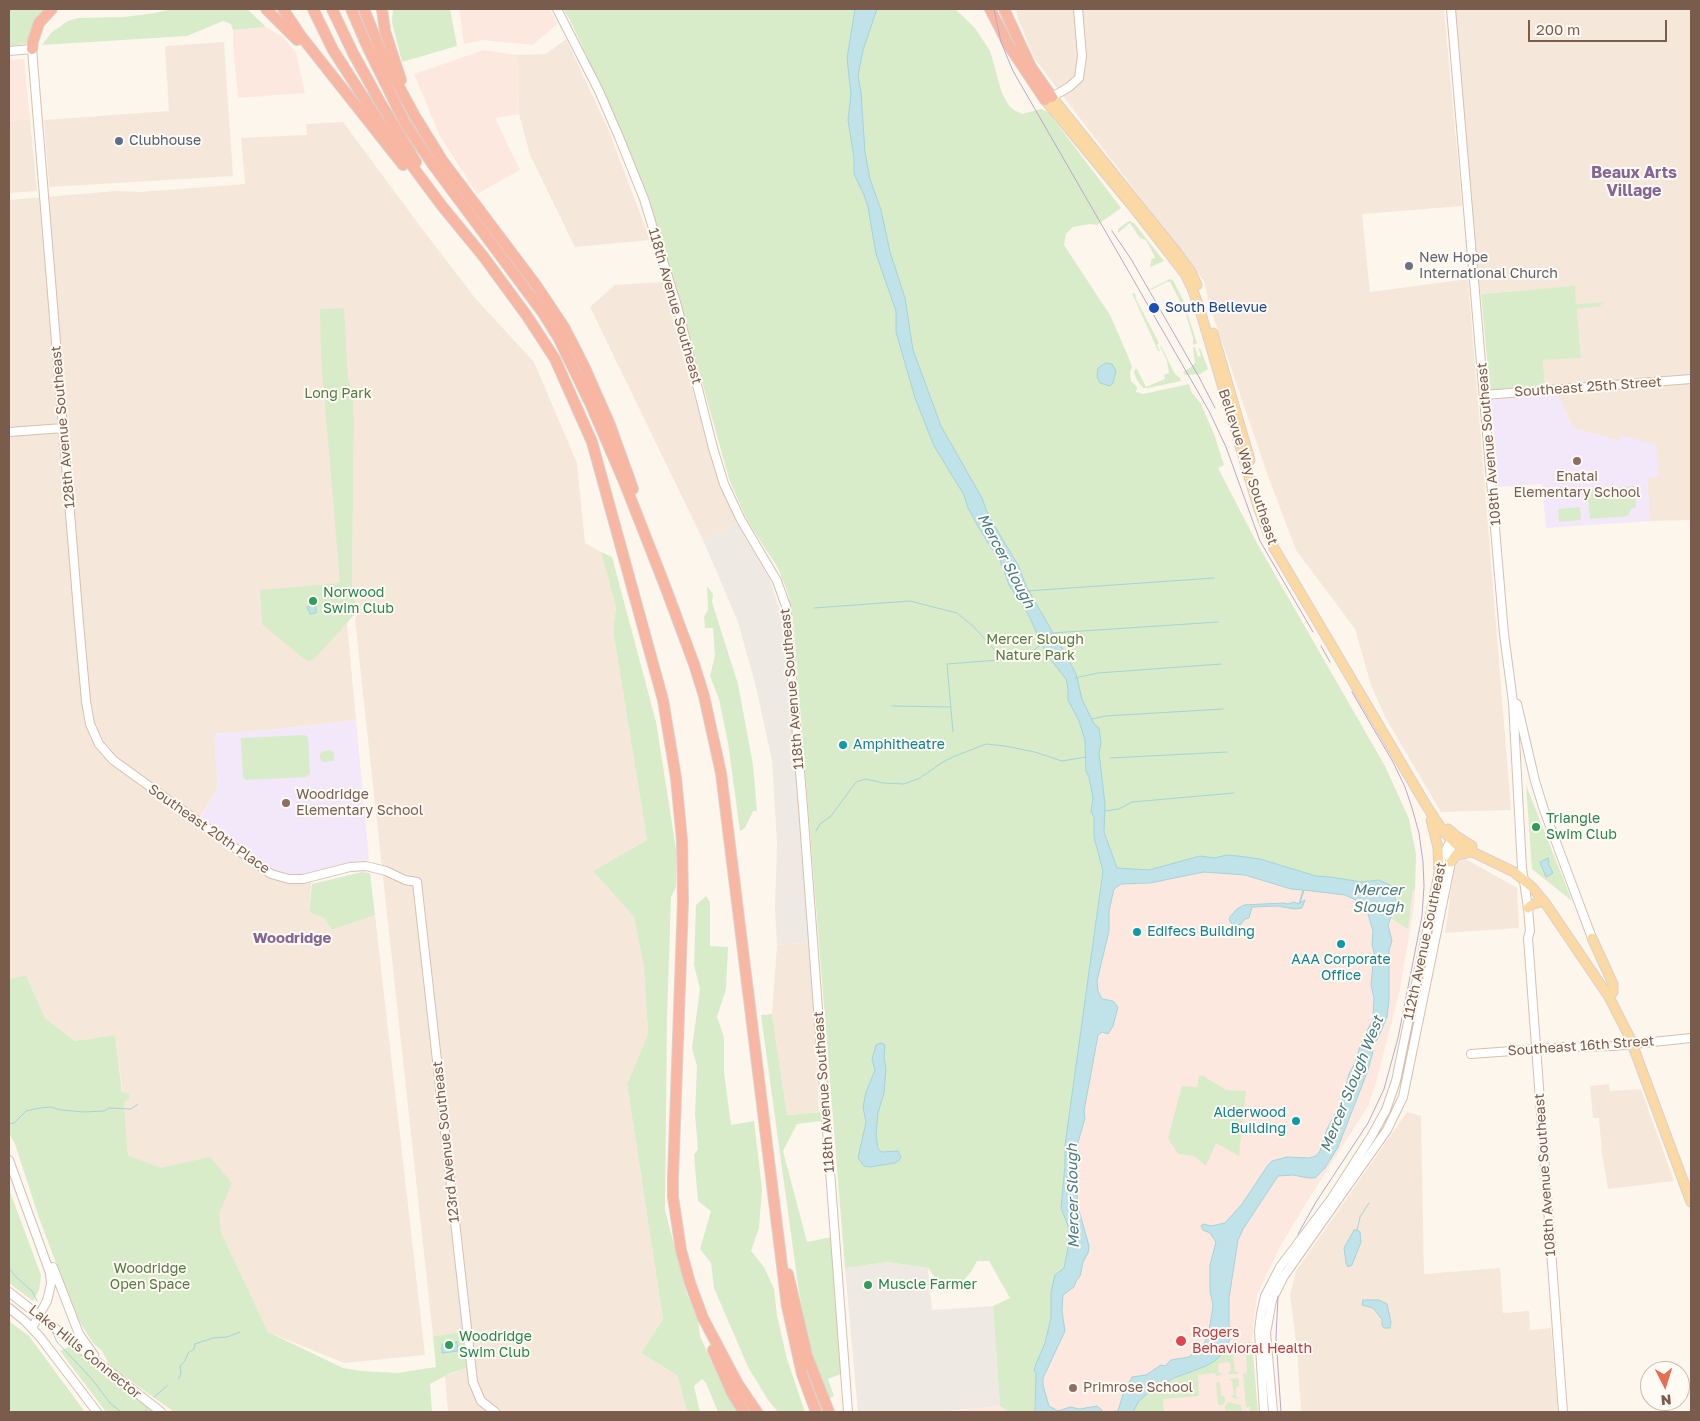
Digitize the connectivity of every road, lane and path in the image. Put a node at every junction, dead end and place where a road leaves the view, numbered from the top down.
1 (52, 9) edge
2 (266, 9) edge
3 (283, 9) edge
4 (313, 9) edge
5 (332, 9) edge
6 (351, 9) edge
7 (364, 9) edge
8 (382, 9) edge
9 (557, 9) edge
10 (991, 9) edge
11 (1004, 9) edge
12 (1008, 9) edge
13 (1078, 9) edge
14 (1451, 9) edge
15 (1020, 44) junction
16 (32, 50) junction
17 (9, 51) edge
18 (1048, 98) junction
19 (416, 118) junction
20 (375, 131) junction
21 (1135, 205) junction
22 (442, 206) junction
23 (460, 228) junction
24 (1218, 373) junction
25 (1691, 379) edge
26 (1229, 388) junction
27 (1484, 395) junction
28 (63, 428) junction
29 (9, 432) edge
30 (665, 586) junction
31 (1513, 702) junction
32 (142, 782) joint
33 (1426, 805) junction
34 (1452, 837) junction
35 (1472, 852) junction
36 (1492, 860) junction
37 (1451, 862) junction
38 (1439, 873) junction
39 (1523, 879) junction
40 (417, 882) joint
41 (1544, 901) junction
42 (1528, 908) junction
43 (1528, 938) junction
44 (1592, 938) joint
45 (1608, 997) junction
46 (1691, 1038) edge
47 (1632, 1044) junction
48 (1536, 1050) junction
49 (1471, 1054) dead end
50 (9, 1160) edge
51 (1691, 1202) edge
52 (774, 1210) junction
53 (38, 1236) junction
54 (9, 1292) edge
55 (9, 1308) edge
56 (701, 1313) junction
57 (40, 1316) junction
58 (32, 1328) junction
59 (105, 1368) junction
60 (97, 1412) edge
61 (161, 1412) edge
62 (495, 1412) edge
63 (744, 1412) edge
64 (756, 1412) edge
65 (816, 1412) edge
66 (828, 1412) edge
67 (848, 1412) edge
68 (1264, 1412) edge
69 (1273, 1412) edge
70 (1563, 1412) edge

1 - 16 highway
2 - 20 highway
3 - 20 highway
4 - 22 highway
5 - 22 highway
6 - 30 highway
7 - 19 highway
8 - 19 highway
9 - 67 street, 118th Avenue Southeast
10 - 18 highway
11 - 15 highway
12 - 15 highway
13 - 18 street
14 - 27 street, 108th Avenue Southeast
15 - 18 highway
16 - 17 street
16 - 28 street, 128th Avenue Southeast
18 - 21 main road, Bellevue Way Southeast
18 - 21 main road, Bellevue Way Southeast
19 - 30 highway
20 - 23 highway
21 - 24 main road, Bellevue Way Southeast
21 - 26 main road, Bellevue Way Southeast
22 - 23 highway
23 - 56 highway
24 - 26 main road
24 - 33 main road, Bellevue Way Southeast
25 - 27 street, Southeast 25th Street
26 - 34 main road, Bellevue Way Southeast
27 - 31 street, 108th Avenue Southeast
28 - 29 street
28 - 32 street, 128th Avenue Southeast
30 - 52 highway
31 - 39 street, 108th Avenue Southeast
31 - 44 street
32 - 40 street, Southeast 20th Place
33 - 34 main road, Bellevue Way Southeast
33 - 38 main road
34 - 35 main road, Bellevue Way Southeast
34 - 36 main road, Bellevue Way Southeast
34 - 37 street, 112th Avenue Southeast
34 - 38 street, 112th Avenue Southeast
35 - 36 main road, Bellevue Way Southeast
35 - 37 main road
36 - 39 main road, Bellevue Way Southeast
37 - 69 street, 112th Avenue Southeast
38 - 68 street, 112th Avenue Southeast
39 - 41 main road, Bellevue Way Southeast
39 - 42 street, 108th Avenue Southeast
39 - 43 street, 108th Avenue Southeast
40 - 62 street, 123rd Avenue Southeast
41 - 42 main road
41 - 45 main road, Bellevue Way Southeast
42 - 43 street, 108th Avenue Southeast
43 - 48 street, 108th Avenue Southeast
44 - 45 main road
45 - 47 main road, Bellevue Way Southeast
46 - 47 street, Southeast 16th Street
47 - 48 street, Southeast 16th Street
47 - 51 main road, Bellevue Way Southeast
48 - 49 street, Southeast 16th Street
48 - 70 street, 108th Avenue Southeast
50 - 53 street
52 - 65 highway
52 - 66 highway
53 - 57 street
53 - 59 street
54 - 57 street, Lake Hills Connector
55 - 58 street, Lake Hills Connector
56 - 63 highway
56 - 64 highway
57 - 58 street
57 - 59 street, Lake Hills Connector
58 - 60 street, Lake Hills Connector
59 - 61 street, Lake Hills Connector

